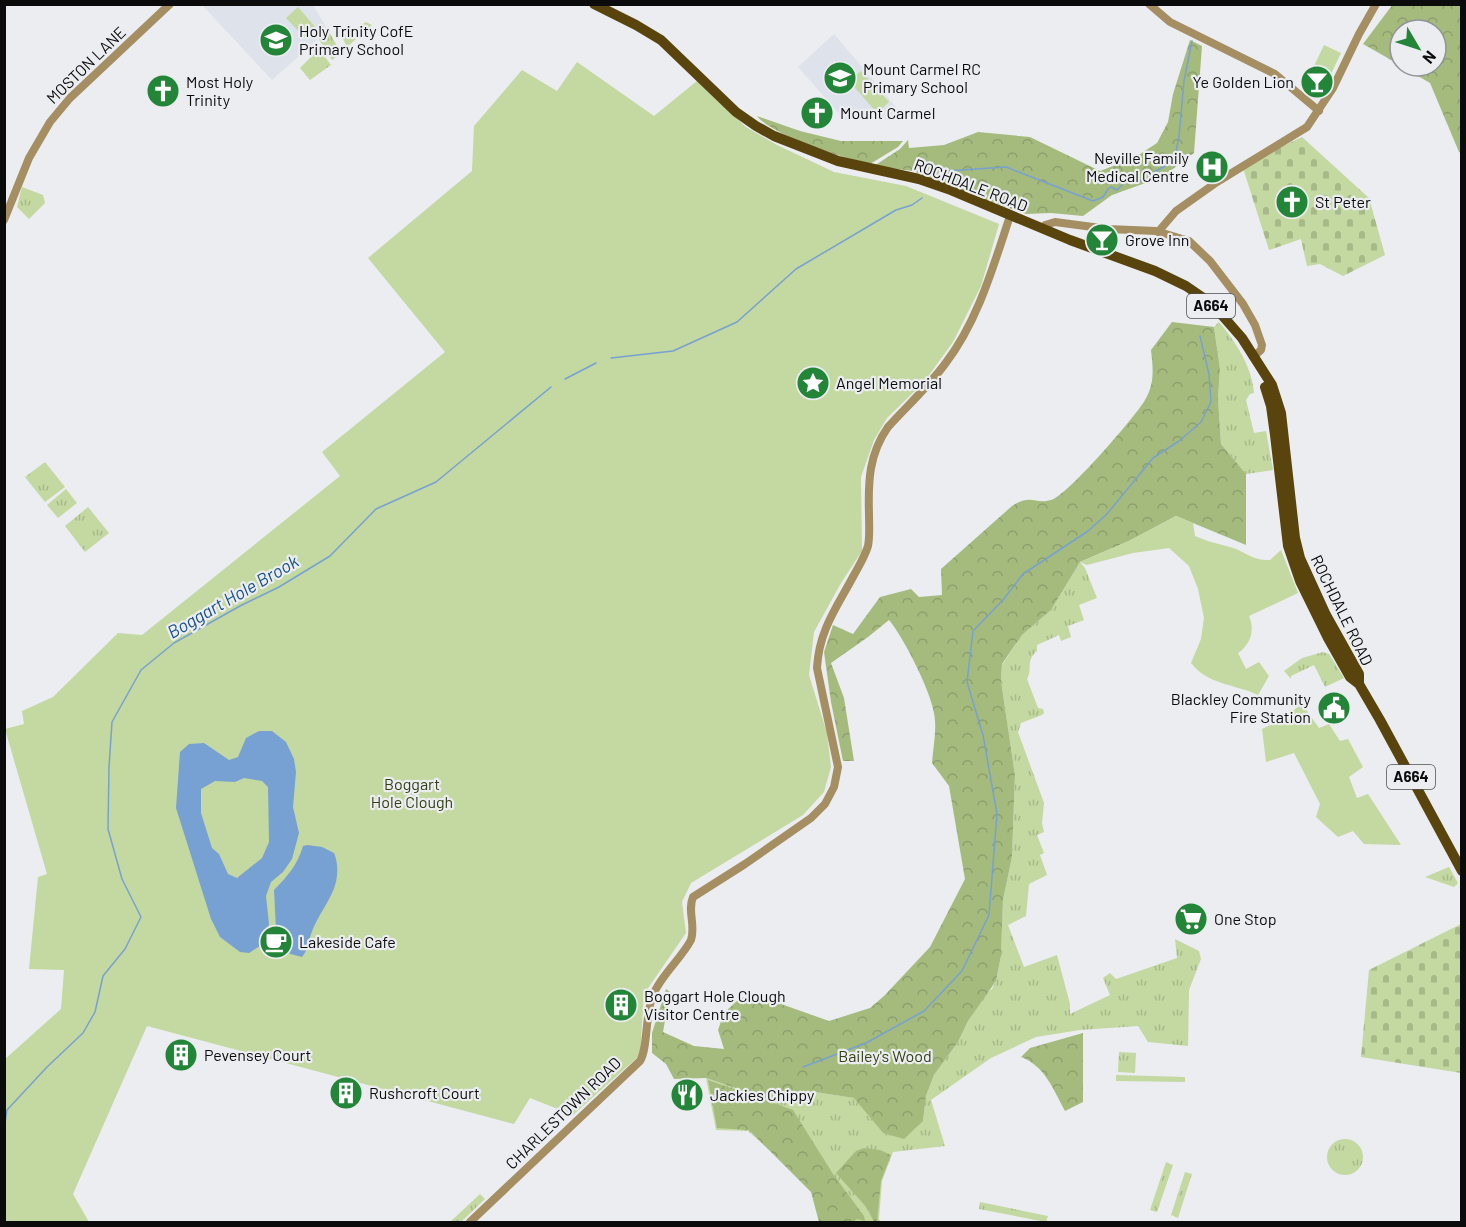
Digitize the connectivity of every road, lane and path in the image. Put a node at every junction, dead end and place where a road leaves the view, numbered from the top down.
1 (170, 4) edge
2 (594, 4) edge
3 (1149, 4) edge
4 (1376, 4) edge
5 (1319, 111) junction
6 (1010, 216) junction
7 (4, 220) edge
8 (1043, 229) junction
9 (1158, 232) junction
10 (1254, 357) junction
11 (1461, 871) edge
12 (470, 1222) edge

1 - 7 street, MOSTON LANE
2 - 6 main road, ROCHDALE ROAD / A664
3 - 5 street
4 - 5 street
5 - 9 street
6 - 8 main road, ROCHDALE ROAD / A664
6 - 12 street, CHARLESTOWN ROAD
8 - 9 street
8 - 10 main road, ROCHDALE ROAD / A664
9 - 10 street
10 - 11 main road, ROCHDALE ROAD / A664

